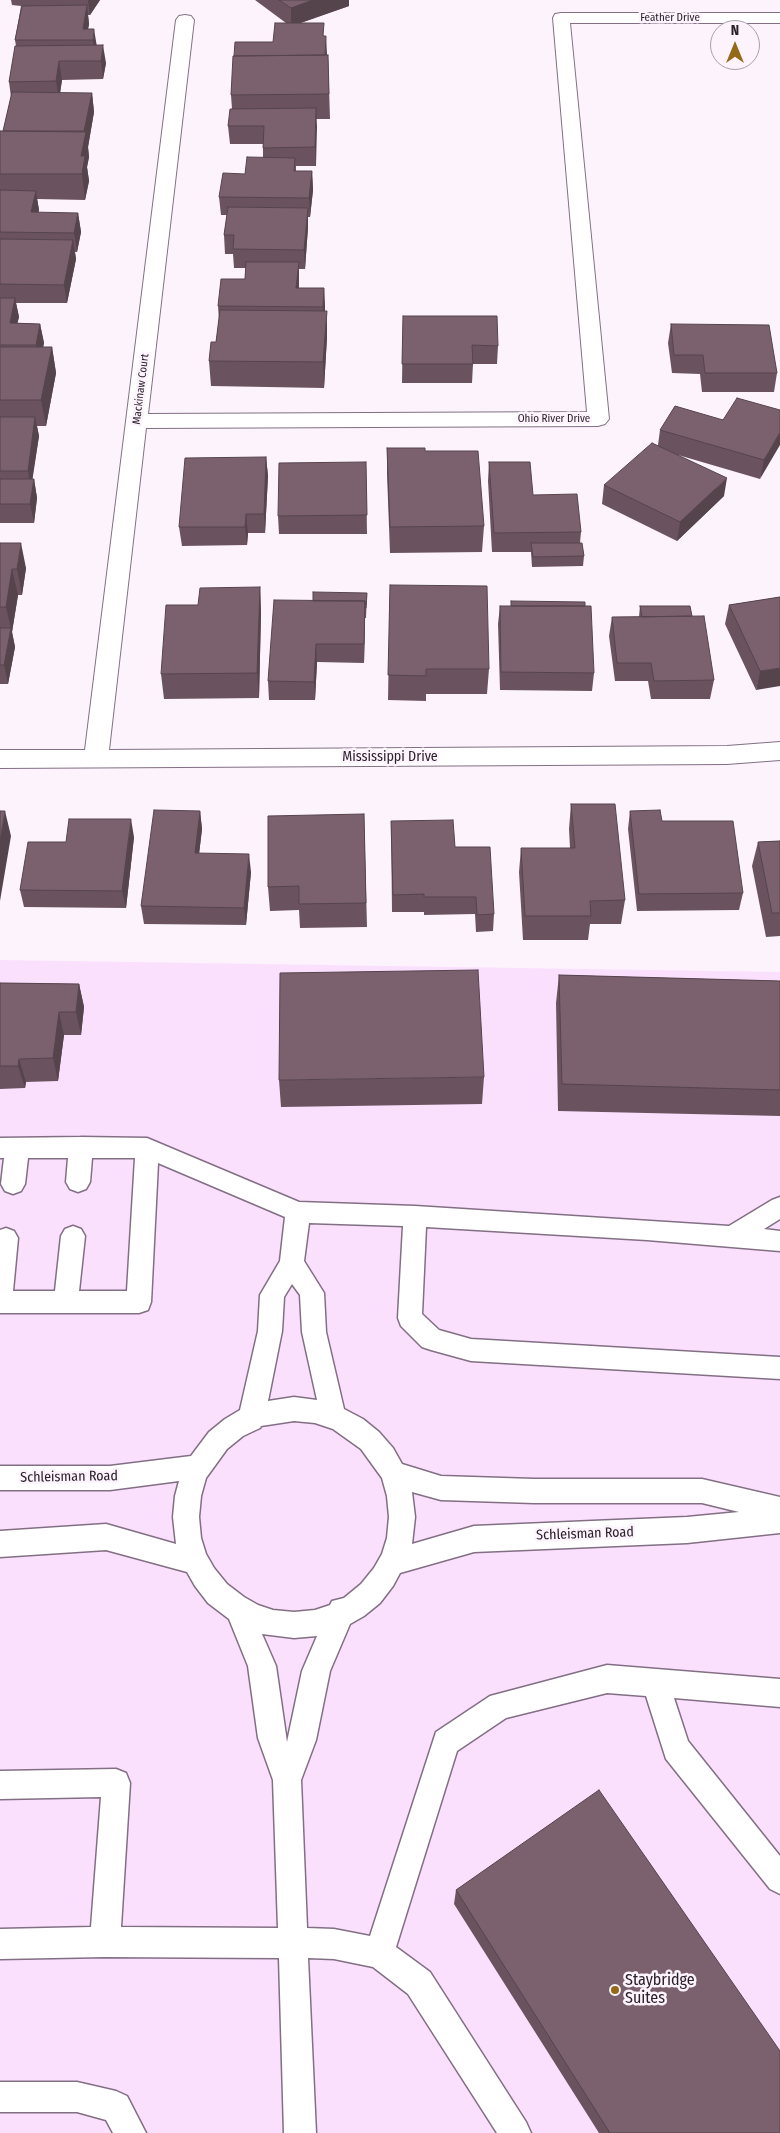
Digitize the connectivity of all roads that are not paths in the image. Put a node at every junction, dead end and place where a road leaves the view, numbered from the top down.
1 (560, 18) joint
2 (780, 18) edge
3 (185, 20) dead end
4 (137, 422) junction
5 (780, 751) edge
6 (0, 759) edge
7 (96, 759) junction
8 (82, 1147) junction
9 (9, 1148) edge
10 (147, 1148) junction
11 (78, 1182) dead end
12 (13, 1184) dead end
13 (780, 1207) edge
14 (298, 1212) junction
15 (415, 1216) junction
16 (73, 1236) dead end
17 (732, 1237) junction
18 (6, 1238) dead end
19 (780, 1241) edge
20 (292, 1263) junction
21 (0, 1294) edge
22 (0, 1302) edge
23 (66, 1303) junction
24 (780, 1368) edge
25 (333, 1417) junction
26 (252, 1420) junction
27 (198, 1466) junction
28 (397, 1475) junction
29 (0, 1478) edge
30 (780, 1509) edge
31 (780, 1520) edge
32 (0, 1544) edge
33 (192, 1561) junction
34 (392, 1563) junction
35 (239, 1610) junction
36 (342, 1610) junction
37 (656, 1684) junction
38 (780, 1693) edge
39 (287, 1780) junction
40 (0, 1785) edge
41 (780, 1879) edge
42 (105, 1942) junction
43 (294, 1943) junction
44 (0, 1944) edge
45 (379, 1953) junction
46 (0, 2097) edge
47 (130, 2133) edge
48 (300, 2133) edge
49 (515, 2133) edge

1 - 2 street, Feather Drive
1 - 4 street, Ohio River Drive
3 - 4 street, Mackinaw Court
4 - 7 street, Mackinaw Court
5 - 7 street, Mississippi Drive
6 - 7 street, Mississippi Drive
8 - 9 lane
8 - 10 lane
8 - 11 lane
9 - 12 lane
10 - 14 lane
10 - 23 lane
13 - 17 lane
14 - 15 lane
14 - 20 lane
15 - 17 lane
15 - 24 lane
16 - 23 lane
17 - 19 lane
18 - 21 lane
20 - 25 lane
20 - 26 lane
22 - 23 lane
25 - 26 lane
25 - 28 lane
26 - 27 lane
27 - 29 lane, Schleisman Road
27 - 33 lane
28 - 30 lane
28 - 34 lane
31 - 34 lane, Schleisman Road
32 - 33 lane
33 - 35 lane
34 - 36 lane
35 - 36 lane
35 - 39 lane
36 - 39 lane
37 - 38 lane
37 - 41 lane
37 - 45 lane
39 - 43 lane
40 - 42 lane
42 - 43 lane
42 - 44 lane
43 - 45 lane
43 - 48 lane
45 - 49 lane
46 - 47 lane

